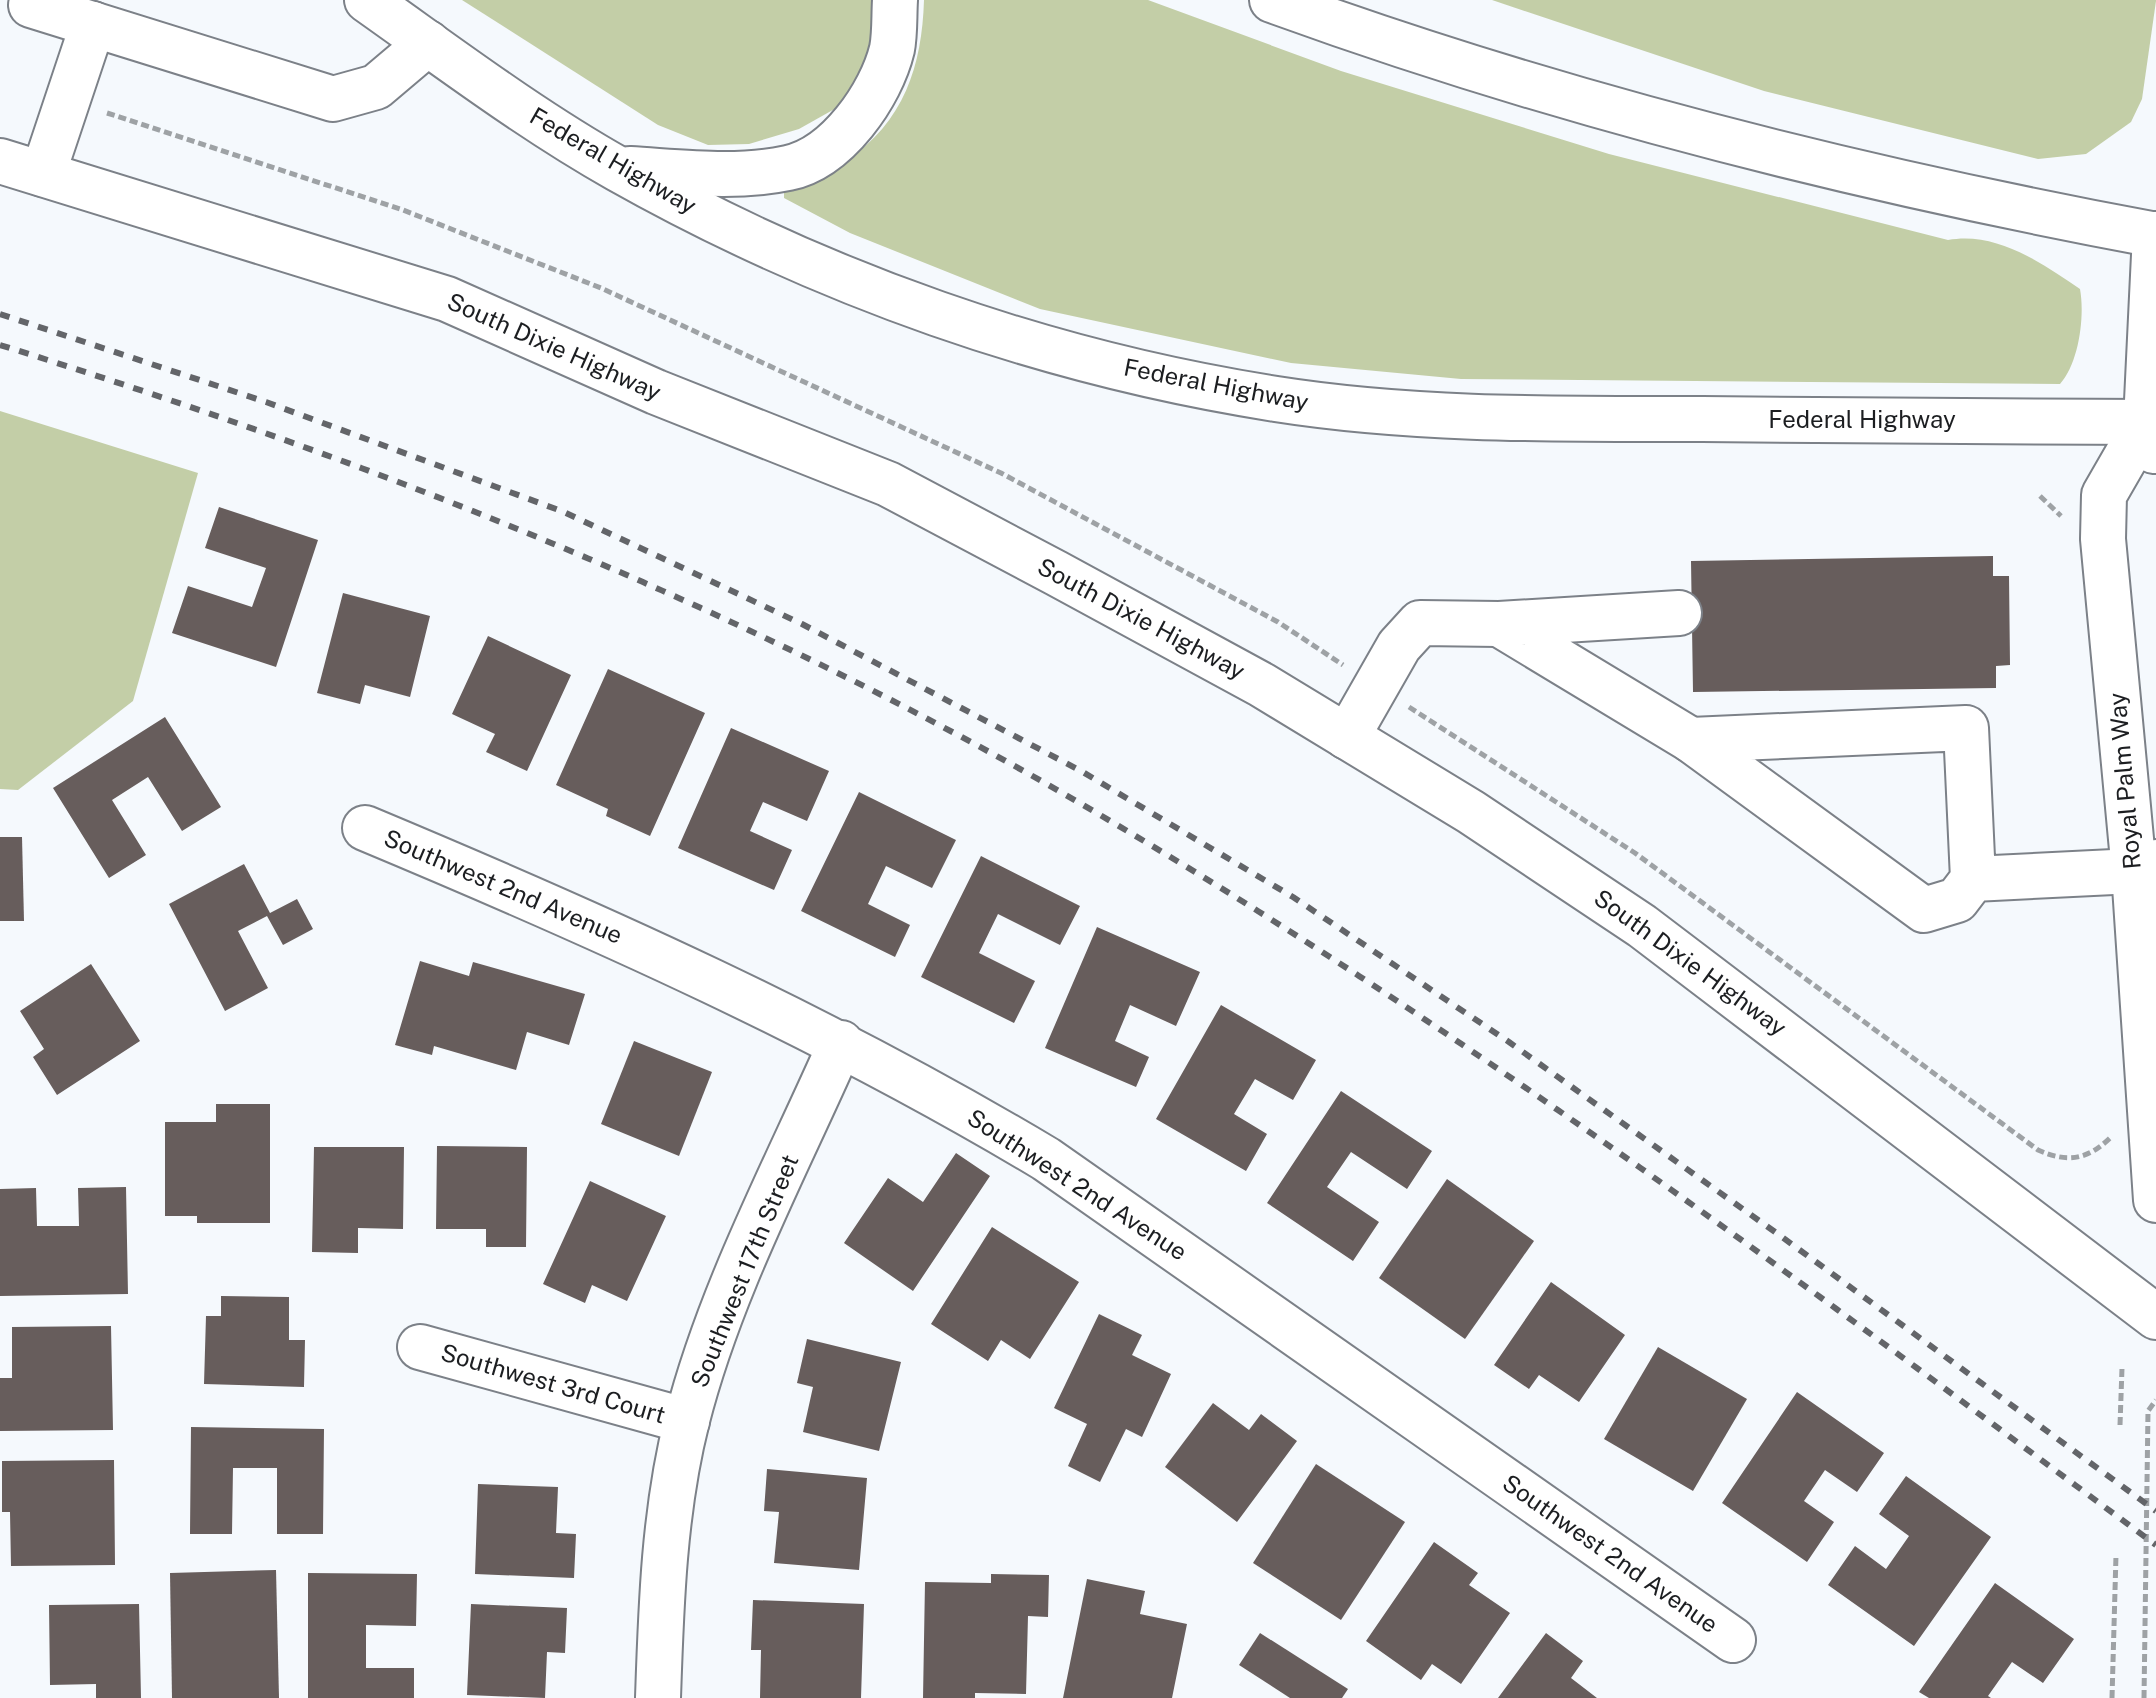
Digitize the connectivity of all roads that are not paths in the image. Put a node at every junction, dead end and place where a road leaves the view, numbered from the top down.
1 (367, 0) edge
2 (895, 0) edge
3 (1272, 0) edge
4 (31, 5) dead end
5 (93, 24) junction
6 (428, 43) junction
7 (0, 161) edge
8 (616, 168) junction
9 (43, 174) junction
10 (2156, 226) edge
11 (2153, 433) edge
12 (1679, 613) dead end
13 (1499, 624) junction
14 (1347, 737) junction
15 (1691, 740) junction
16 (365, 828) dead end
17 (2149, 874) edge
18 (1973, 879) junction
19 (841, 1043) junction
20 (2156, 1200) edge
21 (2156, 1317) edge
22 (420, 1347) dead end
23 (687, 1421) junction
24 (1733, 1640) dead end
25 (658, 1698) edge

1 - 6 main road, Federal Highway
2 - 8 main road
3 - 10 main road
4 - 5 main road
5 - 6 main road
5 - 9 main road
6 - 8 main road, Federal Highway
7 - 9 main road, South Dixie Highway
8 - 11 main road, Federal Highway
9 - 14 main road, South Dixie Highway
10 - 11 main road, Royal Palm Way
11 - 17 main road, Royal Palm Way
12 - 13 main road
13 - 14 main road
13 - 15 main road
14 - 21 main road, South Dixie Highway
15 - 18 main road
15 - 18 main road
16 - 19 main road, Southwest 2nd Avenue
17 - 18 main road
17 - 20 main road, Royal Palm Way
19 - 23 main road, Southwest 17th Street
19 - 24 main road, Southwest 2nd Avenue
22 - 23 main road, Southwest 3rd Court
23 - 25 main road, Southwest 17th Street

